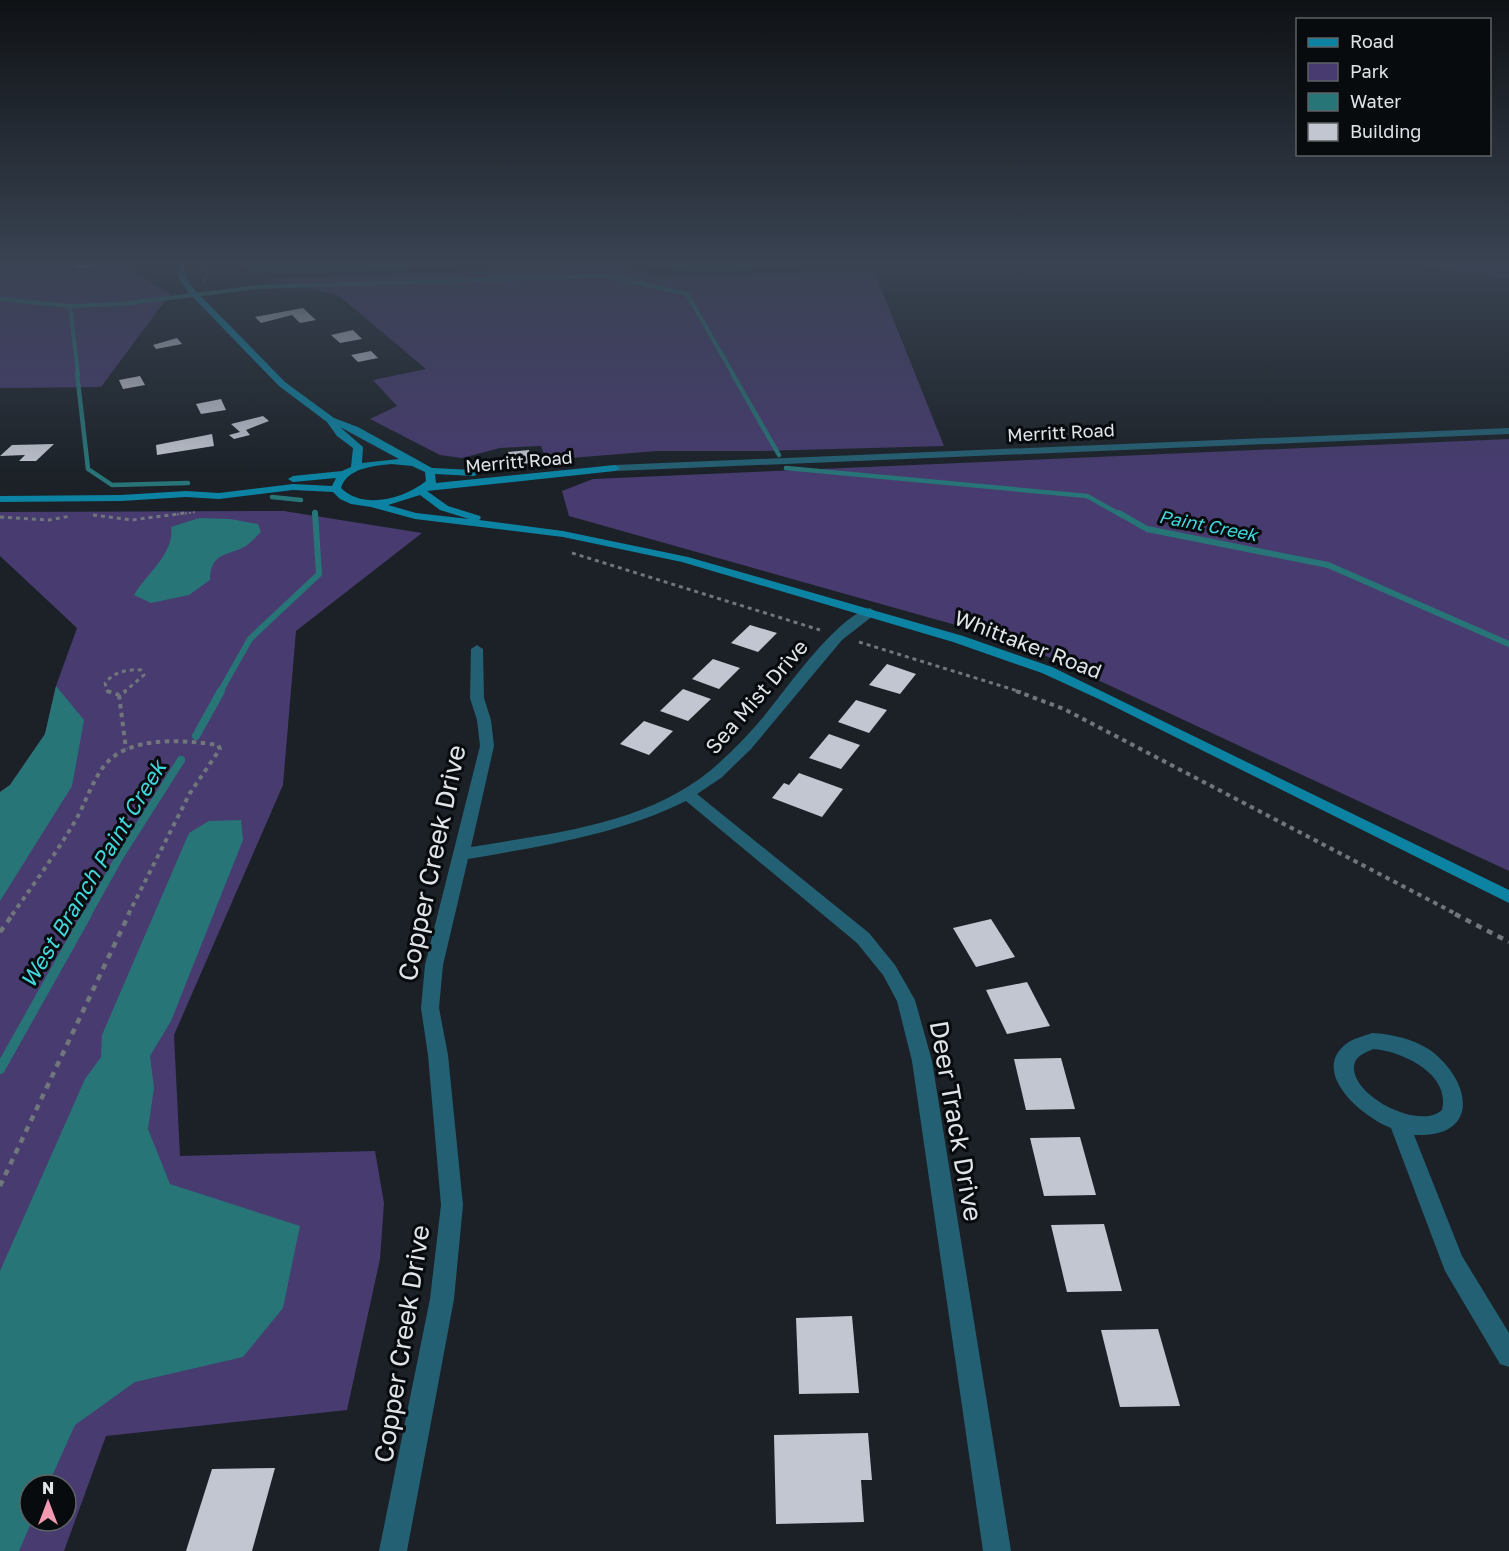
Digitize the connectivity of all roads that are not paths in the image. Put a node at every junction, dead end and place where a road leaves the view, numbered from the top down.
1 (234, 334) edge
2 (331, 420) junction
3 (1509, 431) edge
4 (414, 463) junction
5 (615, 468) junction
6 (350, 471) junction
7 (429, 471) junction
8 (336, 489) junction
9 (424, 489) junction
10 (186, 494) junction
11 (0, 499) edge
12 (370, 503) junction
13 (499, 525) junction
14 (870, 612) junction
15 (477, 649) dead end
16 (687, 794) junction
17 (462, 854) junction
18 (1509, 897) edge
19 (1400, 1124) junction
20 (1509, 1354) edge
21 (393, 1551) edge
22 (997, 1551) edge

1 - 2 main road
2 - 4 main road
2 - 6 main road
3 - 5 street, Merritt Road
4 - 6 main road
4 - 7 main road
5 - 7 main road, Merritt Road
5 - 9 main road, Merritt Road
6 - 8 main road
6 - 10 main road
7 - 9 main road
8 - 10 main road
8 - 12 main road, Whittaker Road
9 - 12 main road, Merritt Road
9 - 13 main road, Whittaker Road
10 - 11 main road
12 - 13 main road, Whittaker Road
13 - 14 main road, Whittaker Road
14 - 16 street, Sea Mist Drive
14 - 18 main road, Whittaker Road
15 - 17 street, Copper Creek Drive
16 - 17 street, Sea Mist Drive
16 - 22 street, Deer Track Drive
17 - 21 street, Copper Creek Drive
19 - 19 street
19 - 20 street

